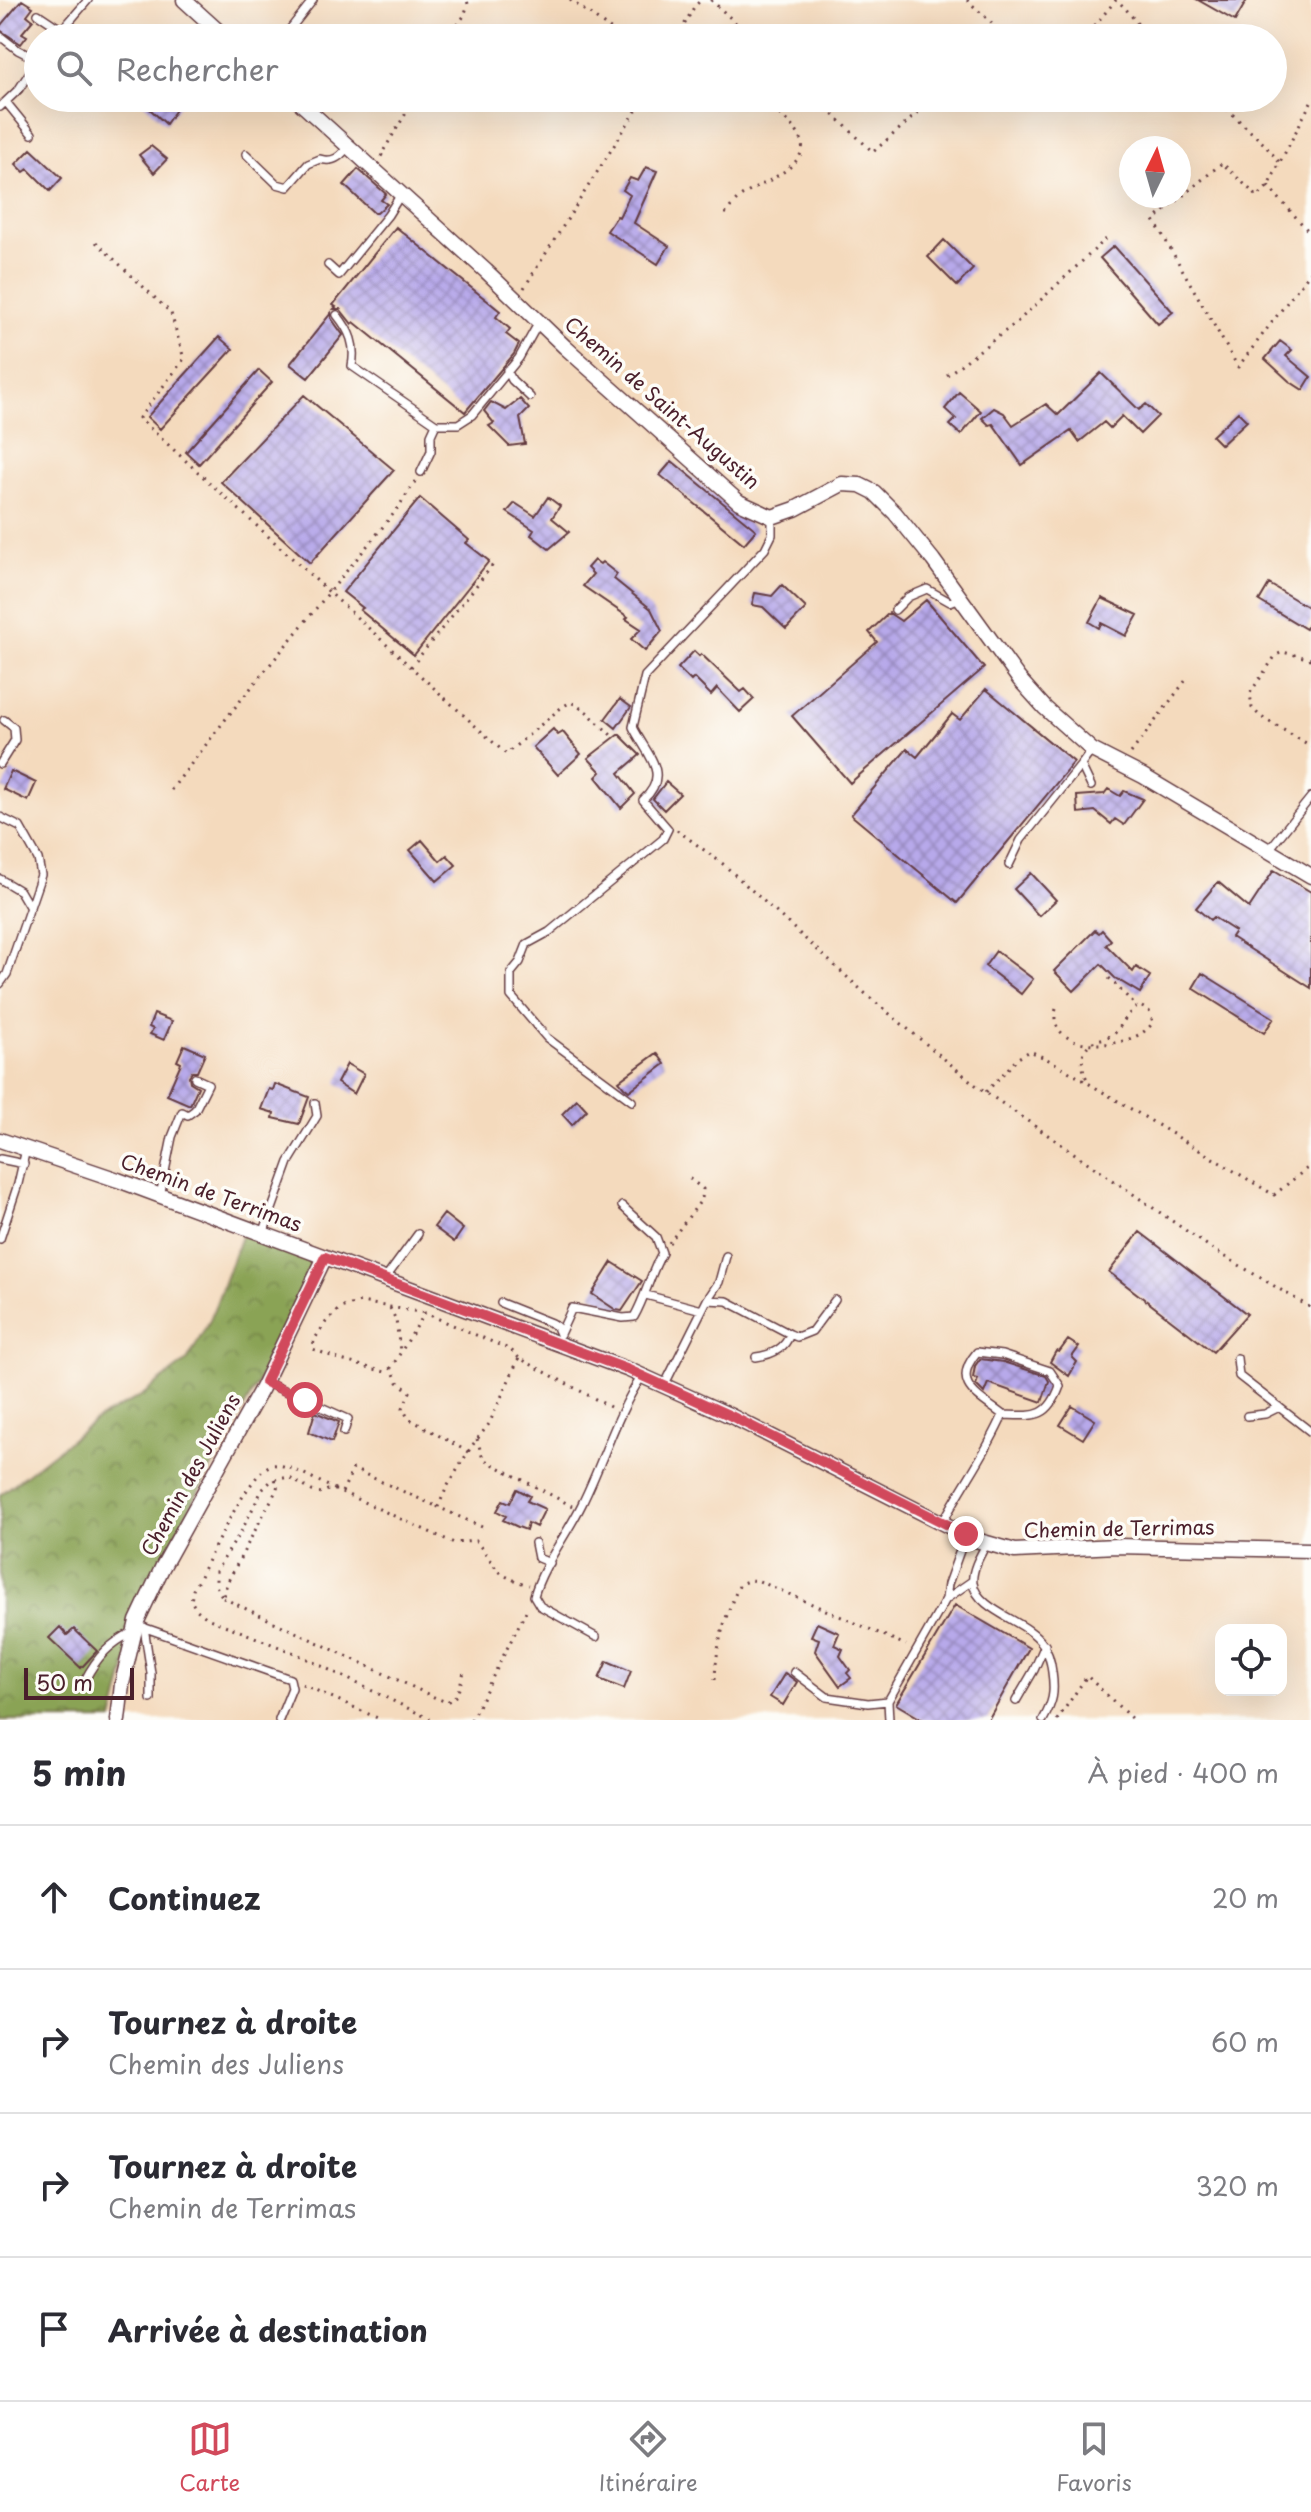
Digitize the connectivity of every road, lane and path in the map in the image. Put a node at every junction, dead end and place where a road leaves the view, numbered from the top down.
1 (88, 0) edge
2 (184, 0) edge
3 (313, 0) edge
4 (467, 0) edge
5 (570, 0) edge
6 (691, 0) edge
7 (701, 0) edge
8 (711, 0) edge
9 (967, 0) edge
10 (694, 7) junction
11 (38, 14) dead end
12 (53, 24) edge
13 (67, 24) edge
14 (202, 24) edge
15 (294, 24) edge
16 (458, 24) edge
17 (603, 24) edge
18 (685, 24) edge
19 (737, 24) edge
20 (992, 24) edge
21 (1096, 24) edge
22 (1136, 24) edge
23 (0, 36) edge
24 (24, 52) edge
25 (24, 82) edge
26 (1311, 102) edge
27 (3, 104) edge
28 (310, 112) edge
29 (407, 112) edge
30 (635, 112) edge
31 (775, 112) edge
32 (831, 112) edge
33 (919, 112) edge
34 (1230, 112) edge
35 (32, 134) dead end
36 (348, 146) junction
37 (246, 154) dead end
38 (381, 155) dead end
39 (1280, 163) junction
40 (1268, 186) junction
41 (401, 194) junction
42 (725, 214) dead end
43 (1311, 234) edge
44 (1106, 239) dead end
45 (96, 242) dead end
46 (328, 265) dead end
47 (1311, 271) edge
48 (517, 300) junction
49 (337, 315) dead end
50 (539, 322) junction
51 (507, 370) junction
52 (947, 375) dead end
53 (530, 397) dead end
54 (436, 424) junction
55 (421, 472) joint
56 (772, 517) junction
57 (496, 561) dead end
58 (329, 594) junction
59 (960, 598) junction
60 (895, 610) dead end
61 (1311, 659) edge
62 (411, 667) junction
63 (1186, 680) dead end
64 (4, 720) dead end
65 (611, 735) dead end
66 (1311, 746) edge
67 (1092, 750) junction
68 (1135, 759) dead end
69 (0, 764) edge
70 (1081, 765) junction
71 (1091, 786) dead end
72 (171, 790) dead end
73 (1311, 797) edge
74 (0, 817) edge
75 (668, 829) junction
76 (1268, 851) junction
77 (1009, 865) dead end
78 (1311, 876) edge
79 (0, 879) edge
80 (30, 908) junction
81 (1109, 978) dead end
82 (0, 984) edge
83 (1137, 1007) junction
84 (1056, 1009) dead end
85 (1092, 1043) junction
86 (195, 1078) dead end
87 (1090, 1084) junction
88 (986, 1092) junction
89 (632, 1101) dead end
90 (315, 1103) dead end
91 (0, 1140) edge
92 (26, 1149) junction
93 (0, 1159) edge
94 (24, 1164) junction
95 (1311, 1165) edge
96 (686, 1176) dead end
97 (160, 1196) junction
98 (622, 1206) dead end
99 (263, 1234) junction
100 (418, 1234) dead end
101 (0, 1239) edge
102 (662, 1253) junction
103 (726, 1256) dead end
104 (325, 1257) junction
105 (385, 1279) junction
106 (646, 1295) junction
107 (707, 1300) junction
108 (835, 1300) dead end
109 (501, 1303) dead end
110 (390, 1308) junction
111 (1311, 1308) edge
112 (702, 1310) junction
113 (425, 1313) junction
114 (790, 1334) junction
115 (558, 1339) junction
116 (401, 1353) junction
117 (756, 1357) dead end
118 (519, 1358) junction
119 (1237, 1358) dead end
120 (391, 1368) junction
121 (642, 1376) junction
122 (265, 1382) junction
123 (664, 1386) junction
124 (1279, 1407) junction
125 (616, 1410) dead end
126 (1003, 1415) junction
127 (1247, 1416) dead end
128 (1310, 1430) edge
129 (344, 1432) dead end
130 (477, 1439) junction
131 (468, 1452) junction
132 (275, 1479) junction
133 (339, 1491) junction
134 (575, 1503) dead end
135 (438, 1507) junction
136 (943, 1522) junction
137 (482, 1527) dead end
138 (966, 1534) junction
139 (535, 1543) dead end
140 (987, 1543) junction
141 (1311, 1550) edge
142 (550, 1563) junction
143 (972, 1581) junction
144 (536, 1587) junction
145 (534, 1596) junction
146 (223, 1598) junction
147 (946, 1599) junction
148 (138, 1628) junction
149 (596, 1637) dead end
150 (1045, 1645) junction
151 (917, 1650) junction
152 (464, 1672) dead end
153 (794, 1672) dead end
154 (290, 1679) junction
155 (85, 1680) dead end
156 (715, 1680) dead end
157 (151, 1699) dead end
158 (888, 1701) junction
159 (1016, 1701) dead end
160 (118, 1720) edge
161 (279, 1720) edge
162 (382, 1720) edge
163 (432, 1720) edge
164 (471, 1720) edge
165 (889, 1720) edge
166 (1043, 1720) edge
167 (1057, 1720) edge
168 (1133, 1720) edge

1 - 13 lane
2 - 14 street
3 - 15 lane
4 - 16 path
5 - 17 path
6 - 10 path
7 - 10 path
8 - 19 path
9 - 20 path
10 - 18 path
11 - 12 lane
21 - 22 path
23 - 24 lane
25 - 27 lane
26 - 39 path
27 - 35 lane
28 - 36 street, Chemin de Saint-Augustin
29 - 38 path
30 - 48 path
31 - 42 path
32 - 33 path
34 - 39 path
36 - 37 lane
36 - 41 street, Chemin de Saint-Augustin
39 - 40 path
40 - 43 path
40 - 47 path
41 - 46 lane
41 - 48 street, Chemin de Saint-Augustin
44 - 52 path
45 - 58 path
48 - 50 street, Chemin de Saint-Augustin
49 - 54 lane
50 - 51 lane
50 - 56 street, Chemin de Saint-Augustin
51 - 53 lane
51 - 54 lane
54 - 55 lane
55 - 58 path
56 - 59 street
56 - 75 lane
57 - 62 path
58 - 62 path
58 - 72 path
59 - 60 lane
59 - 67 street
61 - 66 path
62 - 65 path
63 - 68 path
64 - 69 lane
67 - 70 lane
67 - 76 street
70 - 71 lane
70 - 77 lane
73 - 76 lane
74 - 80 lane
75 - 88 path
75 - 89 lane
76 - 78 street
79 - 80 lane
80 - 82 lane
81 - 83 path
83 - 85 path
83 - 85 path
84 - 85 path
85 - 87 path
86 - 97 lane
87 - 88 path
87 - 95 path
88 - 111 path
90 - 99 lane
91 - 92 street, Chemin de Terrimas
92 - 94 lane
92 - 97 street, Chemin de Terrimas
93 - 94 lane
94 - 101 lane
96 - 102 path
97 - 99 street, Chemin de Terrimas
98 - 102 lane
99 - 104 street, Chemin de Terrimas
100 - 105 lane
102 - 106 lane
103 - 107 lane
104 - 105 street, Chemin de Terrimas
104 - 122 street, Chemin des Juliens
105 - 115 street, Chemin de Terrimas
106 - 112 lane
106 - 115 lane
107 - 112 lane
107 - 114 lane
108 - 114 lane
109 - 115 lane
110 - 113 path
110 - 116 path
110 - 120 path
112 - 123 lane
113 - 116 path
113 - 118 path
114 - 117 lane
115 - 121 street, Chemin de Terrimas
116 - 120 path
118 - 125 path
118 - 130 path
119 - 124 lane
120 - 131 path
121 - 123 street, Chemin de Terrimas
121 - 142 lane
122 - 129 lane
122 - 148 street, Chemin des Juliens
123 - 136 street, Chemin de Terrimas
124 - 127 lane
124 - 128 lane
126 - 126 lane
126 - 136 lane
130 - 131 path
130 - 134 path
131 - 135 path
132 - 133 path
132 - 146 path
132 - 146 path
133 - 135 path
133 - 144 path
133 - 163 path
135 - 137 path
136 - 138 street, Chemin de Terrimas
138 - 140 street, Chemin de Terrimas
138 - 147 lane
139 - 142 lane
140 - 141 street, Chemin de Terrimas
140 - 143 lane
142 - 144 lane
143 - 147 lane
143 - 150 lane
144 - 145 lane
145 - 149 lane
145 - 164 path
146 - 152 path
147 - 151 lane
148 - 154 lane
148 - 155 lane
148 - 157 lane
148 - 160 street, Chemin des Juliens
150 - 159 lane
150 - 166 lane
151 - 156 path
151 - 158 lane
153 - 158 lane
154 - 161 lane
154 - 162 path
158 - 165 lane
167 - 168 path

